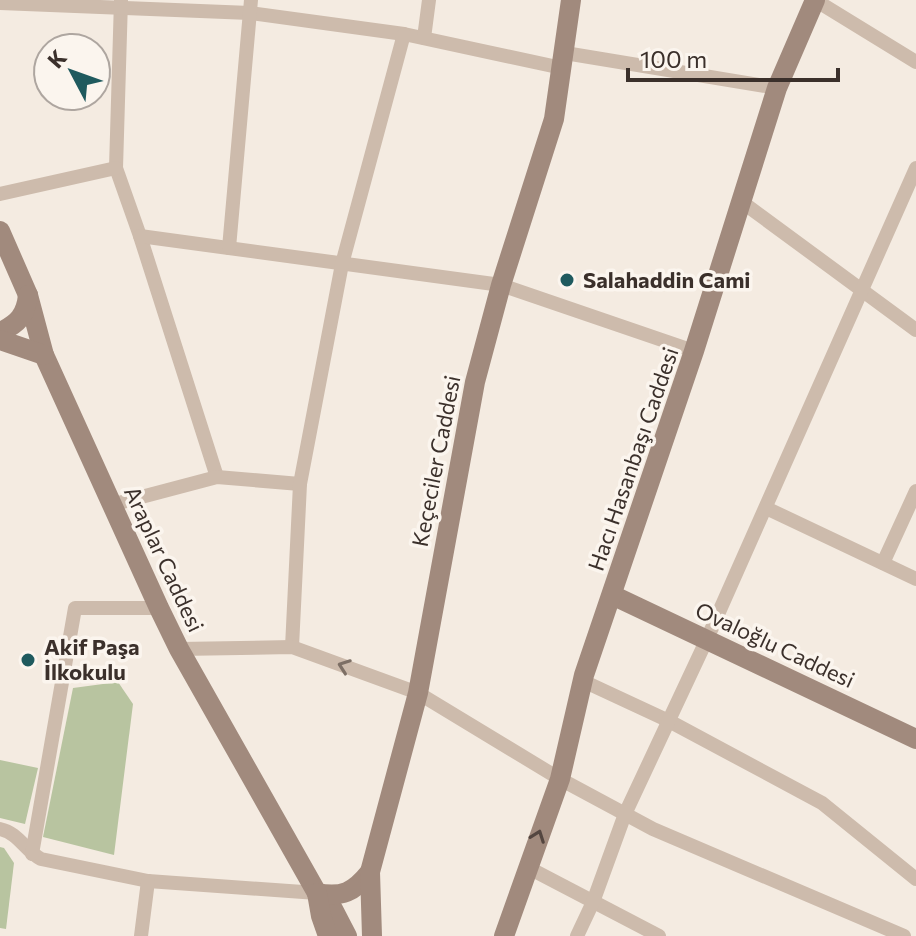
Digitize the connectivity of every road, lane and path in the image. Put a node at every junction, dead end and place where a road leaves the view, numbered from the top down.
1 (429, 0) edge
2 (571, 0) edge
3 (815, 0) edge
4 (5, 2) edge
5 (120, 4) edge
6 (250, 6) edge
7 (404, 34) junction
8 (424, 38) junction
9 (563, 61) junction
10 (916, 62) edge
11 (777, 88) junction
12 (116, 168) junction
13 (916, 168) edge
14 (0, 194) edge
15 (742, 202) junction
16 (0, 231) edge
17 (140, 236) junction
18 (229, 248) junction
19 (342, 264) junction
20 (501, 285) junction
21 (862, 292) junction
22 (28, 295) junction
23 (916, 330) edge
24 (0, 332) edge
25 (0, 340) edge
26 (694, 351) junction
27 (44, 355) junction
28 (217, 477) junction
29 (300, 484) junction
30 (916, 491) edge
31 (111, 505) junction
32 (766, 508) junction
33 (883, 563) junction
34 (916, 579) edge
35 (612, 595) junction
36 (159, 608) junction
37 (707, 639) junction
38 (292, 647) junction
39 (179, 649) junction
40 (583, 681) junction
41 (418, 693) junction
42 (669, 721) junction
43 (916, 739) edge
44 (560, 779) junction
45 (625, 814) junction
46 (0, 829) edge
47 (32, 854) junction
48 (527, 867) junction
49 (370, 872) junction
50 (916, 879) edge
51 (148, 881) junction
52 (317, 893) junction
53 (593, 902) junction
54 (141, 936) edge
55 (328, 936) edge
56 (349, 936) edge
57 (372, 936) edge
58 (504, 936) edge
59 (577, 936) edge
60 (659, 936) edge
61 (904, 936) edge

1 - 8 street
2 - 9 street, Keçeciler Caddesi
3 - 10 street
3 - 11 street, Hacı Hasanbaşı Caddesi
4 - 5 street
5 - 6 street
5 - 12 street
6 - 7 street
6 - 18 street
7 - 8 street
7 - 19 street
8 - 9 street
9 - 11 street
9 - 20 street, Keçeciler Caddesi
11 - 15 street, Hacı Hasanbaşı Caddesi
12 - 14 street
12 - 17 street
13 - 21 street
15 - 21 street
15 - 26 street, Hacı Hasanbaşı Caddesi
16 - 22 street, Araplar Caddesi
17 - 18 street
17 - 28 street
18 - 19 street
19 - 20 street
19 - 29 street
20 - 26 street
20 - 41 street, Keçeciler Caddesi
21 - 23 street
21 - 32 street
22 - 24 street
22 - 27 street, Araplar Caddesi
25 - 27 street
26 - 35 street, Hacı Hasanbaşı Caddesi
27 - 31 street, Araplar Caddesi
28 - 29 street
28 - 31 street
29 - 38 street
30 - 33 street
31 - 36 street, Araplar Caddesi
32 - 33 street
32 - 37 street
33 - 34 street
35 - 37 street, Ovaloğlu Caddesi
35 - 40 street, Hacı Hasanbaşı Caddesi
36 - 39 street, Araplar Caddesi
36 - 47 street
37 - 42 street
37 - 43 street, Ovaloğlu Caddesi
38 - 39 street
41 -> 38 street
39 - 52 street, Araplar Caddesi
40 - 42 street
40 - 44 street, Hacı Hasanbaşı Caddesi
41 - 44 street
41 - 49 street, Keçeciler Caddesi
42 - 45 street
42 - 50 street
44 - 45 street
48 -> 44 street, Hacı Hasanbaşı Caddesi
45 - 53 street
45 - 61 street
46 - 47 street
47 - 51 street
48 - 53 street
48 - 58 street, Hacı Hasanbaşı Caddesi
49 - 52 street
49 - 56 street
49 - 57 street, Keçeciler Caddesi
51 - 52 street
51 - 54 street
52 - 55 street, Araplar Caddesi
52 - 56 street, Araplar Caddesi
53 - 59 street
53 - 60 street

